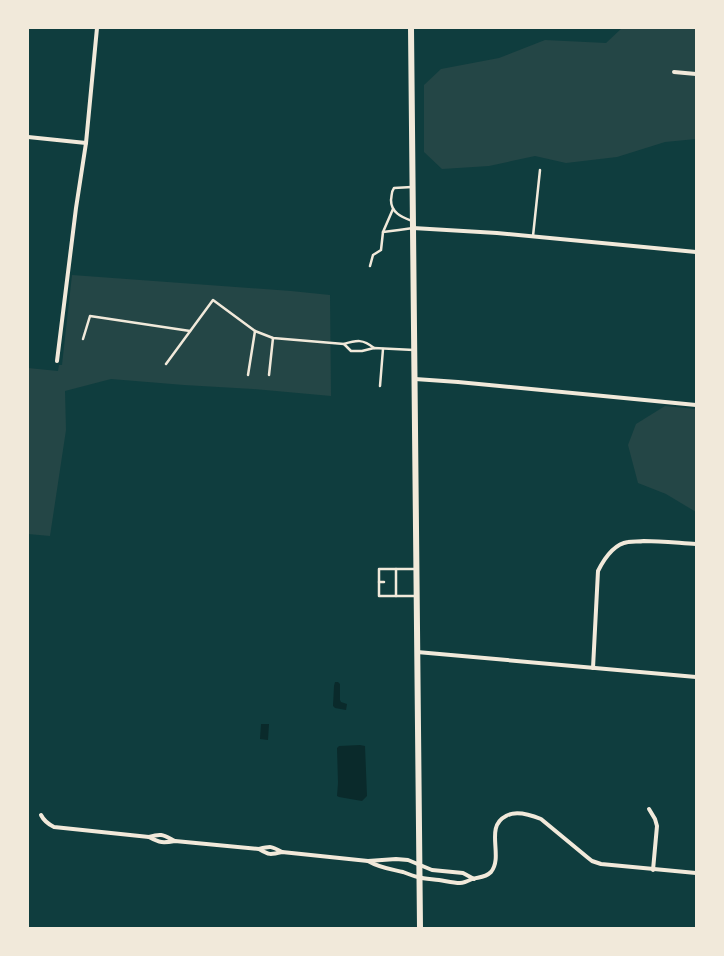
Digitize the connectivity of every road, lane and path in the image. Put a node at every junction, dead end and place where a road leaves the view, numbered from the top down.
1 (97, 28) edge
2 (411, 28) edge
3 (674, 72) dead end
4 (696, 74) edge
5 (28, 137) edge
6 (86, 143) junction
7 (540, 170) dead end
8 (413, 187) junction
9 (393, 209) junction
10 (413, 225) junction
11 (383, 232) junction
12 (533, 236) junction
13 (696, 252) edge
14 (370, 266) dead end
15 (190, 331) junction
16 (255, 331) junction
17 (273, 338) junction
18 (83, 339) dead end
19 (344, 344) junction
20 (374, 348) junction
21 (384, 349) junction
22 (414, 350) junction
23 (58, 361) dead end
24 (166, 364) dead end
25 (248, 375) dead end
26 (269, 375) dead end
27 (415, 379) junction
28 (380, 386) dead end
29 (696, 405) edge
30 (696, 544) edge
31 (396, 569) junction
32 (416, 569) junction
33 (379, 582) junction
34 (384, 582) dead end
35 (391, 582) dead end
36 (396, 582) junction
37 (396, 596) junction
38 (417, 596) junction
39 (417, 652) junction
40 (593, 668) junction
41 (696, 677) edge
42 (649, 809) dead end
43 (41, 815) dead end
44 (149, 837) junction
45 (175, 841) junction
46 (259, 849) junction
47 (282, 852) junction
48 (368, 861) junction
49 (419, 865) junction
50 (653, 870) junction
51 (696, 873) edge
52 (419, 878) junction
53 (474, 879) junction
54 (420, 928) edge

1 - 6 street
2 - 8 street
3 - 4 street
5 - 6 street
6 - 23 street
7 - 12 lane
8 - 9 lane
8 - 10 street
9 - 10 lane
9 - 11 lane
10 - 11 lane
10 - 12 street
10 - 22 street
11 - 14 lane
12 - 13 street
15 - 16 lane
15 - 18 lane
15 - 24 lane
16 - 17 lane
16 - 25 lane
17 - 19 lane
17 - 26 lane
19 - 20 lane
19 - 20 lane
20 - 21 lane
21 - 22 lane
21 - 28 lane
22 - 27 street
27 - 29 street
27 - 32 street
30 - 40 street
31 - 32 lane
31 - 33 lane
31 - 36 lane
32 - 38 street
33 - 34 lane
33 - 37 lane
35 - 36 lane
36 - 37 lane
37 - 38 lane
38 - 39 street
39 - 40 street
39 - 49 street
40 - 41 street
42 - 50 street
43 - 44 street
44 - 45 street
44 - 45 street
45 - 46 street
46 - 47 street
46 - 47 street
47 - 48 street
48 - 49 street
48 - 52 street
49 - 52 street
49 - 53 street
50 - 51 street
50 - 53 street
52 - 53 street
52 - 54 street

